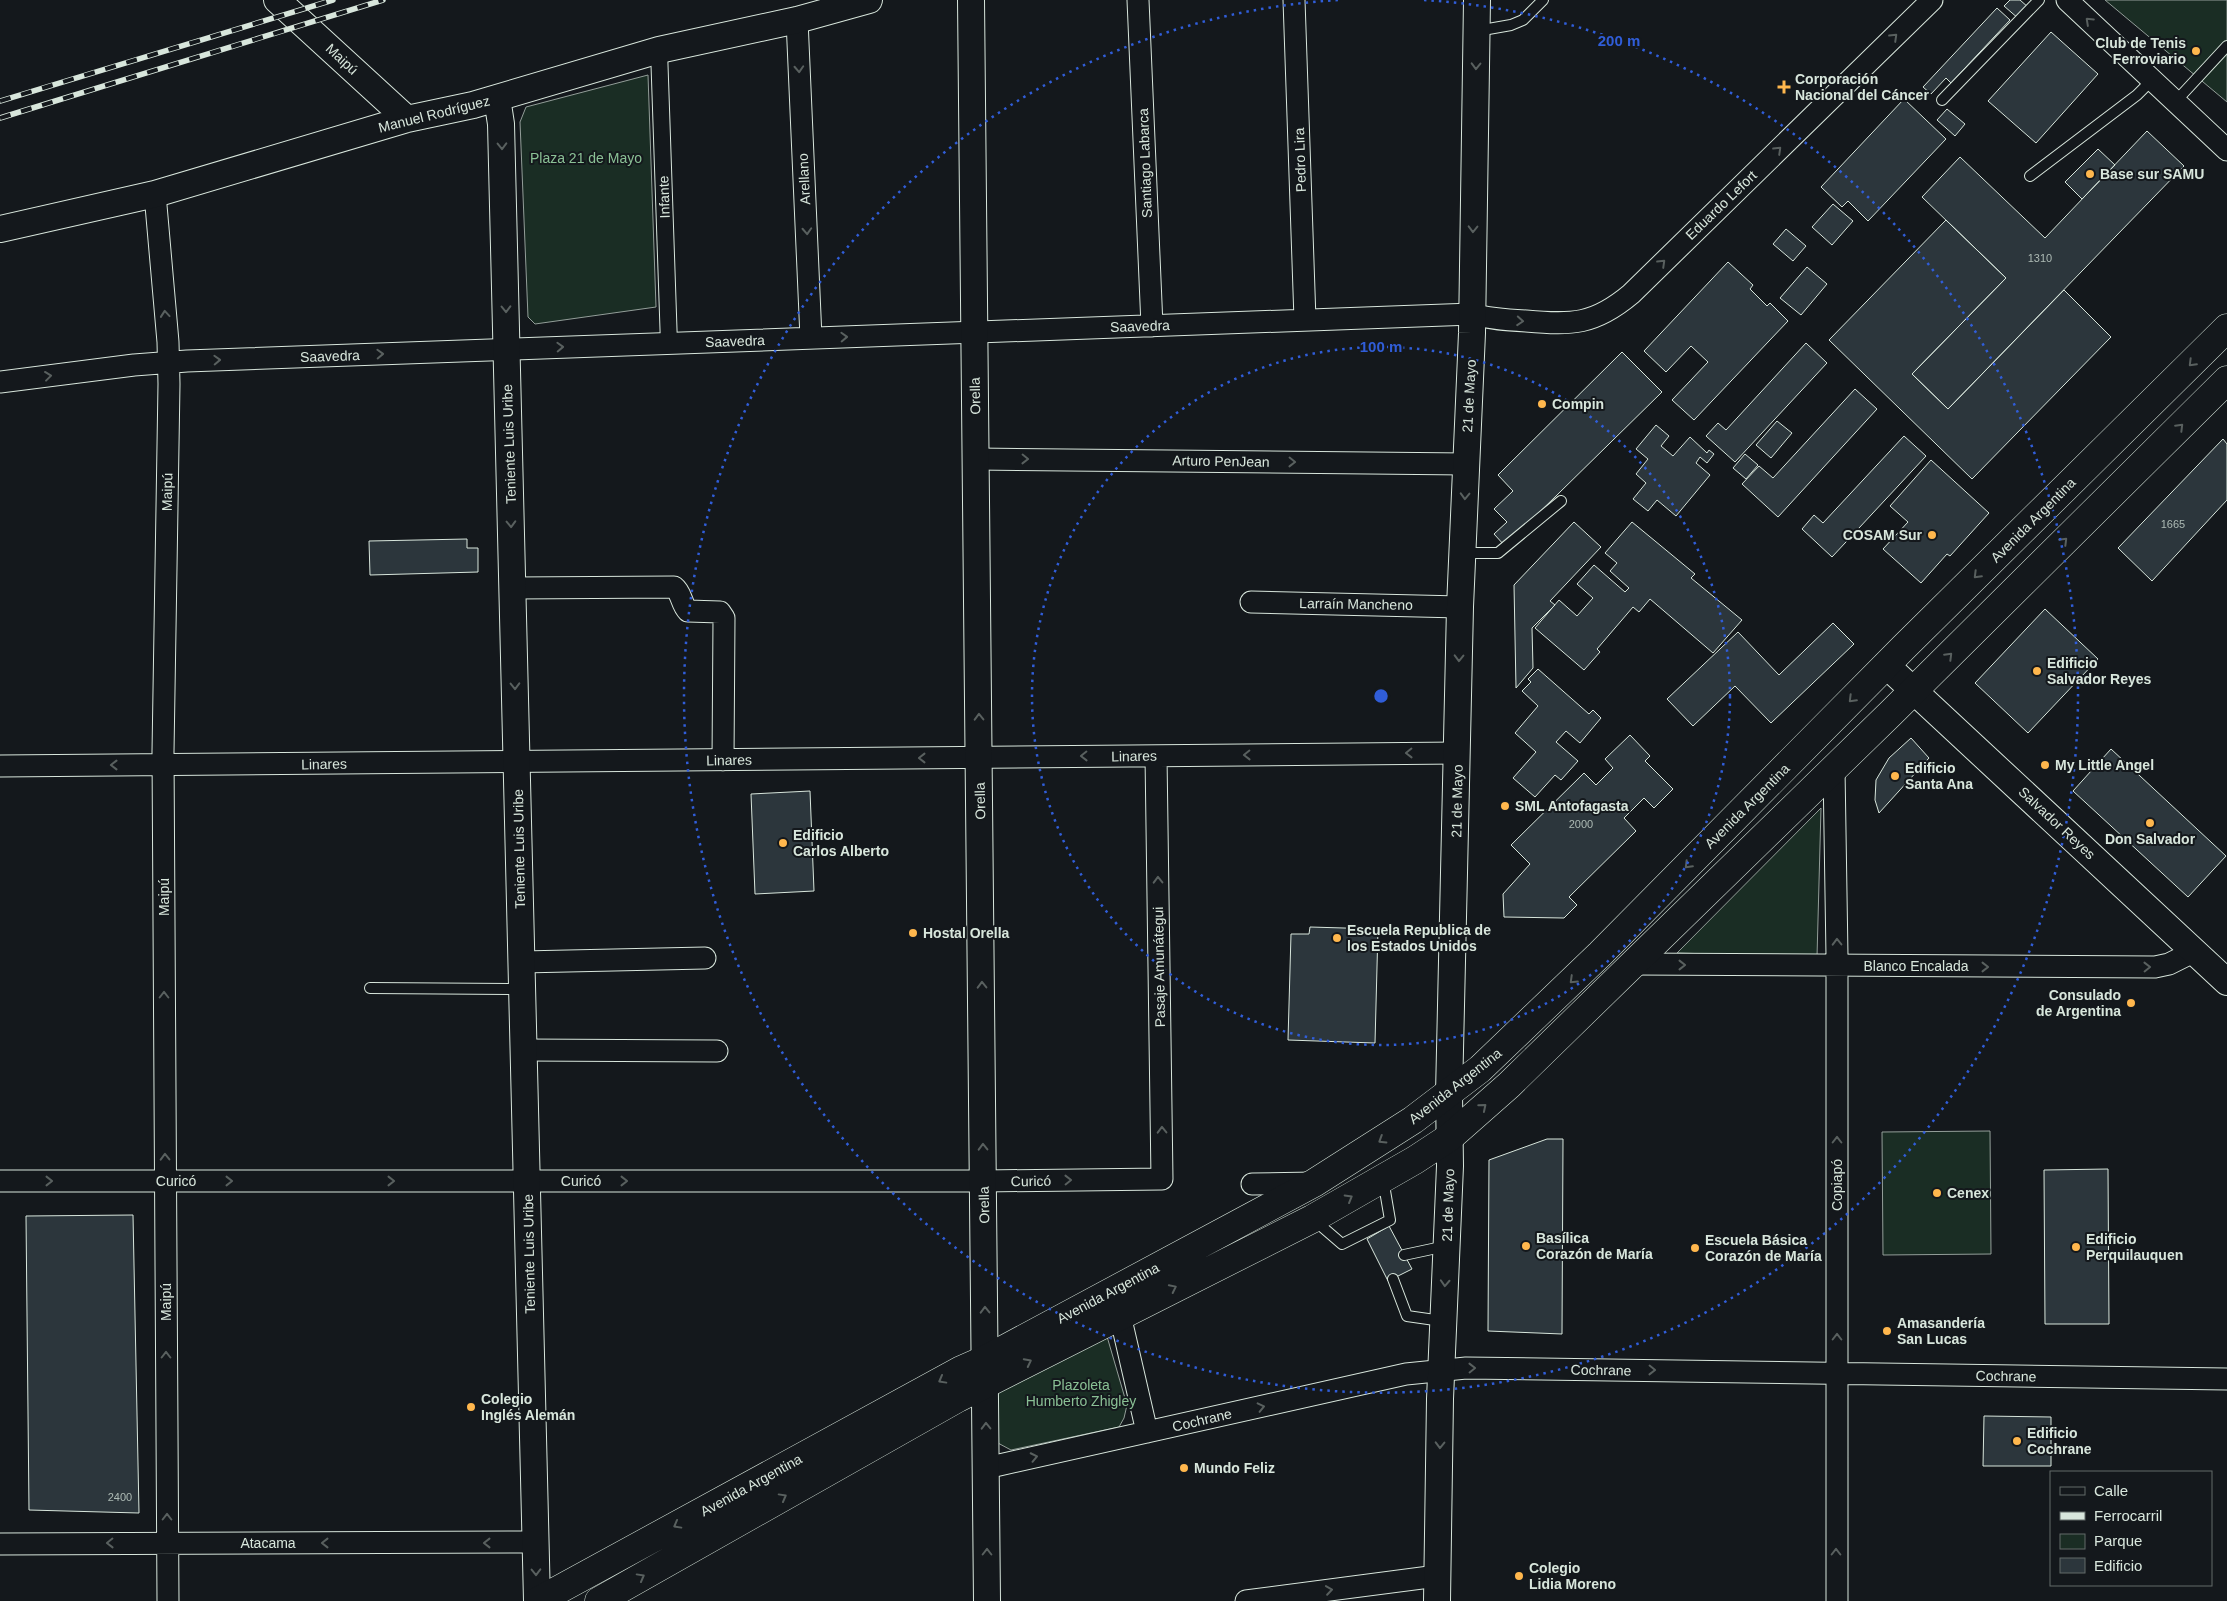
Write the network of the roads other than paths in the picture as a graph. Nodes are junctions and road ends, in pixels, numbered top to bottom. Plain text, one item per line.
1 (277, 0) edge
2 (868, 0) edge
3 (971, 0) edge
4 (1138, 0) edge
5 (1294, 0) edge
6 (1477, 0) edge
7 (1543, 0) edge
8 (1932, 0) edge
9 (2039, 0) edge
10 (2067, 0) edge
11 (797, 20) junction
12 (1477, 31) junction
13 (2227, 46) edge
14 (659, 50) junction
15 (2152, 80) junction
16 (497, 98) junction
17 (1942, 100) dead end
18 (2176, 102) junction
19 (407, 119) junction
20 (2227, 150) edge
21 (2030, 176) dead end
22 (155, 194) junction
23 (0, 230) edge
24 (1472, 314) junction
25 (1305, 320) junction
26 (1152, 326) junction
27 (2227, 328) edge
28 (975, 332) junction
29 (812, 338) junction
30 (669, 344) junction
31 (507, 349) junction
32 (169, 363) junction
33 (2227, 380) edge
34 (0, 382) edge
35 (976, 459) junction
36 (1466, 464) junction
37 (1561, 501) dead end
38 (1464, 553) junction
39 (513, 588) junction
40 (1251, 602) dead end
41 (1460, 607) junction
42 (1886, 665) junction
43 (1914, 690) junction
44 (1458, 753) junction
45 (1156, 756) junction
46 (979, 757) junction
47 (723, 760) junction
48 (517, 762) junction
49 (163, 765) junction
50 (0, 766) edge
51 (1834, 769) junction
52 (2195, 951) junction
53 (705, 958) dead end
54 (522, 962) junction
55 (1633, 964) junction
56 (1837, 966) junction
57 (2227, 982) edge
58 (370, 988) dead end
59 (522, 989) junction
60 (524, 1050) junction
61 (717, 1051) dead end
62 (1449, 1094) junction
63 (1450, 1137) junction
64 (1383, 1178) junction
65 (1162, 1179) joint
66 (0, 1181) edge
67 (166, 1181) junction
68 (527, 1181) junction
69 (984, 1181) junction
70 (1314, 1182) junction
71 (1252, 1184) dead end
72 (1312, 1219) junction
73 (1447, 1246) junction
74 (1404, 1255) dead end
75 (1393, 1279) dead end
76 (1120, 1315) junction
77 (1443, 1321) junction
78 (985, 1371) junction
79 (1441, 1371) junction
80 (1837, 1373) junction
81 (2227, 1379) edge
82 (1146, 1432) junction
83 (986, 1468) junction
84 (536, 1542) junction
85 (168, 1543) junction
86 (0, 1544) edge
87 (1437, 1588) edge
88 (168, 1601) edge
89 (538, 1601) edge
90 (599, 1601) edge
91 (987, 1601) edge
92 (1246, 1601) edge
93 (1837, 1601) edge

1 - 19 street, Maipú
2 - 11 street, Manuel Rodríguez
3 - 28 street, Orella
4 - 26 street, Santiago Labarca
5 - 25 street, Pedro Lira
6 - 12 street, 21 de Mayo
7 - 12 lane
24 -> 8 street, Eduardo Lefort
9 - 17 lane
15 -> 10 street
11 - 14 street, Manuel Rodríguez
11 -> 29 street, Arellano
12 -> 24 street, 21 de Mayo
13 - 18 lane
14 - 16 street, Manuel Rodríguez
14 - 30 street, Infante
15 - 18 street
15 - 21 lane
16 - 19 street, Manuel Rodríguez
16 -> 31 street, Teniente Luis Uribe
18 - 20 street
19 - 22 street, Manuel Rodríguez
22 - 23 street, Manuel Rodríguez
32 -> 22 street, Maipú
24 - 25 street, Saavedra
24 - 36 street, 21 de Mayo
25 - 26 street, Saavedra
26 - 28 street, Saavedra
27 -> 42 main road, Avenida Argentina
29 -> 28 street, Saavedra
28 - 35 street, Orella
29 - 30 street, Saavedra
31 -> 30 street, Saavedra
32 -> 31 street, Saavedra
31 -> 39 street, Teniente Luis Uribe
34 -> 32 street, Saavedra
32 - 49 street, Maipú
43 -> 33 main road, Avenida Argentina
35 -> 36 street, Arturo PenJean
46 -> 35 street, Orella
36 -> 38 street, 21 de Mayo
37 - 38 lane
38 - 41 street, 21 de Mayo
39 - 47 street
39 -> 48 street, Teniente Luis Uribe
40 - 41 street, Larraín Mancheno
41 -> 44 street, 21 de Mayo
42 - 43 street, Salvador Reyes
42 -> 62 main road, Avenida Argentina
43 - 51 main road, Avenida Argentina
43 - 52 street, Salvador Reyes
44 -> 45 street, Linares
44 - 62 street, 21 de Mayo
45 -> 46 street, Linares
65 -> 45 street, Pasaje Amunátegui
46 -> 47 street, Linares
69 -> 46 street, Orella
47 - 48 street, Linares
48 - 49 street, Linares
48 - 54 street, Teniente Luis Uribe
49 -> 50 street, Linares
67 -> 49 street, Maipú
51 - 55 main road, Avenida Argentina
56 -> 51 street, Copiapó
56 -> 52 street, Blanco Encalada
52 - 57 street, Salvador Reyes
53 - 54 street
54 - 59 street, Teniente Luis Uribe
55 -> 56 street, Blanco Encalada
63 -> 55 main road, Avenida Argentina
80 -> 56 street, Copiapó
58 - 59 lane
59 - 60 street, Teniente Luis Uribe
60 - 61 street
60 - 68 street, Teniente Luis Uribe
62 - 63 street, 21 de Mayo
62 -> 70 main road, Avenida Argentina
63 - 64 main road, Avenida Argentina
63 - 73 street, 21 de Mayo
72 -> 64 main road, Avenida Argentina
64 - 72 lane
69 -> 65 street, Curicó
66 -> 67 street, Curicó
67 -> 68 street, Curicó
85 -> 67 street, Maipú
68 -> 69 street, Curicó
68 - 84 street, Teniente Luis Uribe
78 -> 69 street, Orella
70 - 71 street
70 - 78 main road, Avenida Argentina
76 -> 72 main road, Avenida Argentina
73 - 74 lane
73 -> 77 street, 21 de Mayo
75 - 77 lane
78 -> 76 main road, Avenida Argentina
76 - 82 street
77 - 79 street, 21 de Mayo
83 -> 78 street, Orella
78 -> 89 main road, Avenida Argentina
90 -> 78 main road, Avenida Argentina
79 -> 80 street, Cochrane
82 -> 79 street, Cochrane
79 -> 87 street, 21 de Mayo
80 - 81 street, Cochrane
93 -> 80 street, Copiapó
83 -> 82 street, Cochrane
91 -> 83 street, Orella
84 -> 85 street, Atacama
84 -> 89 street, Teniente Luis Uribe
85 -> 86 street, Atacama
85 - 88 street, Maipú
92 -> 87 street

